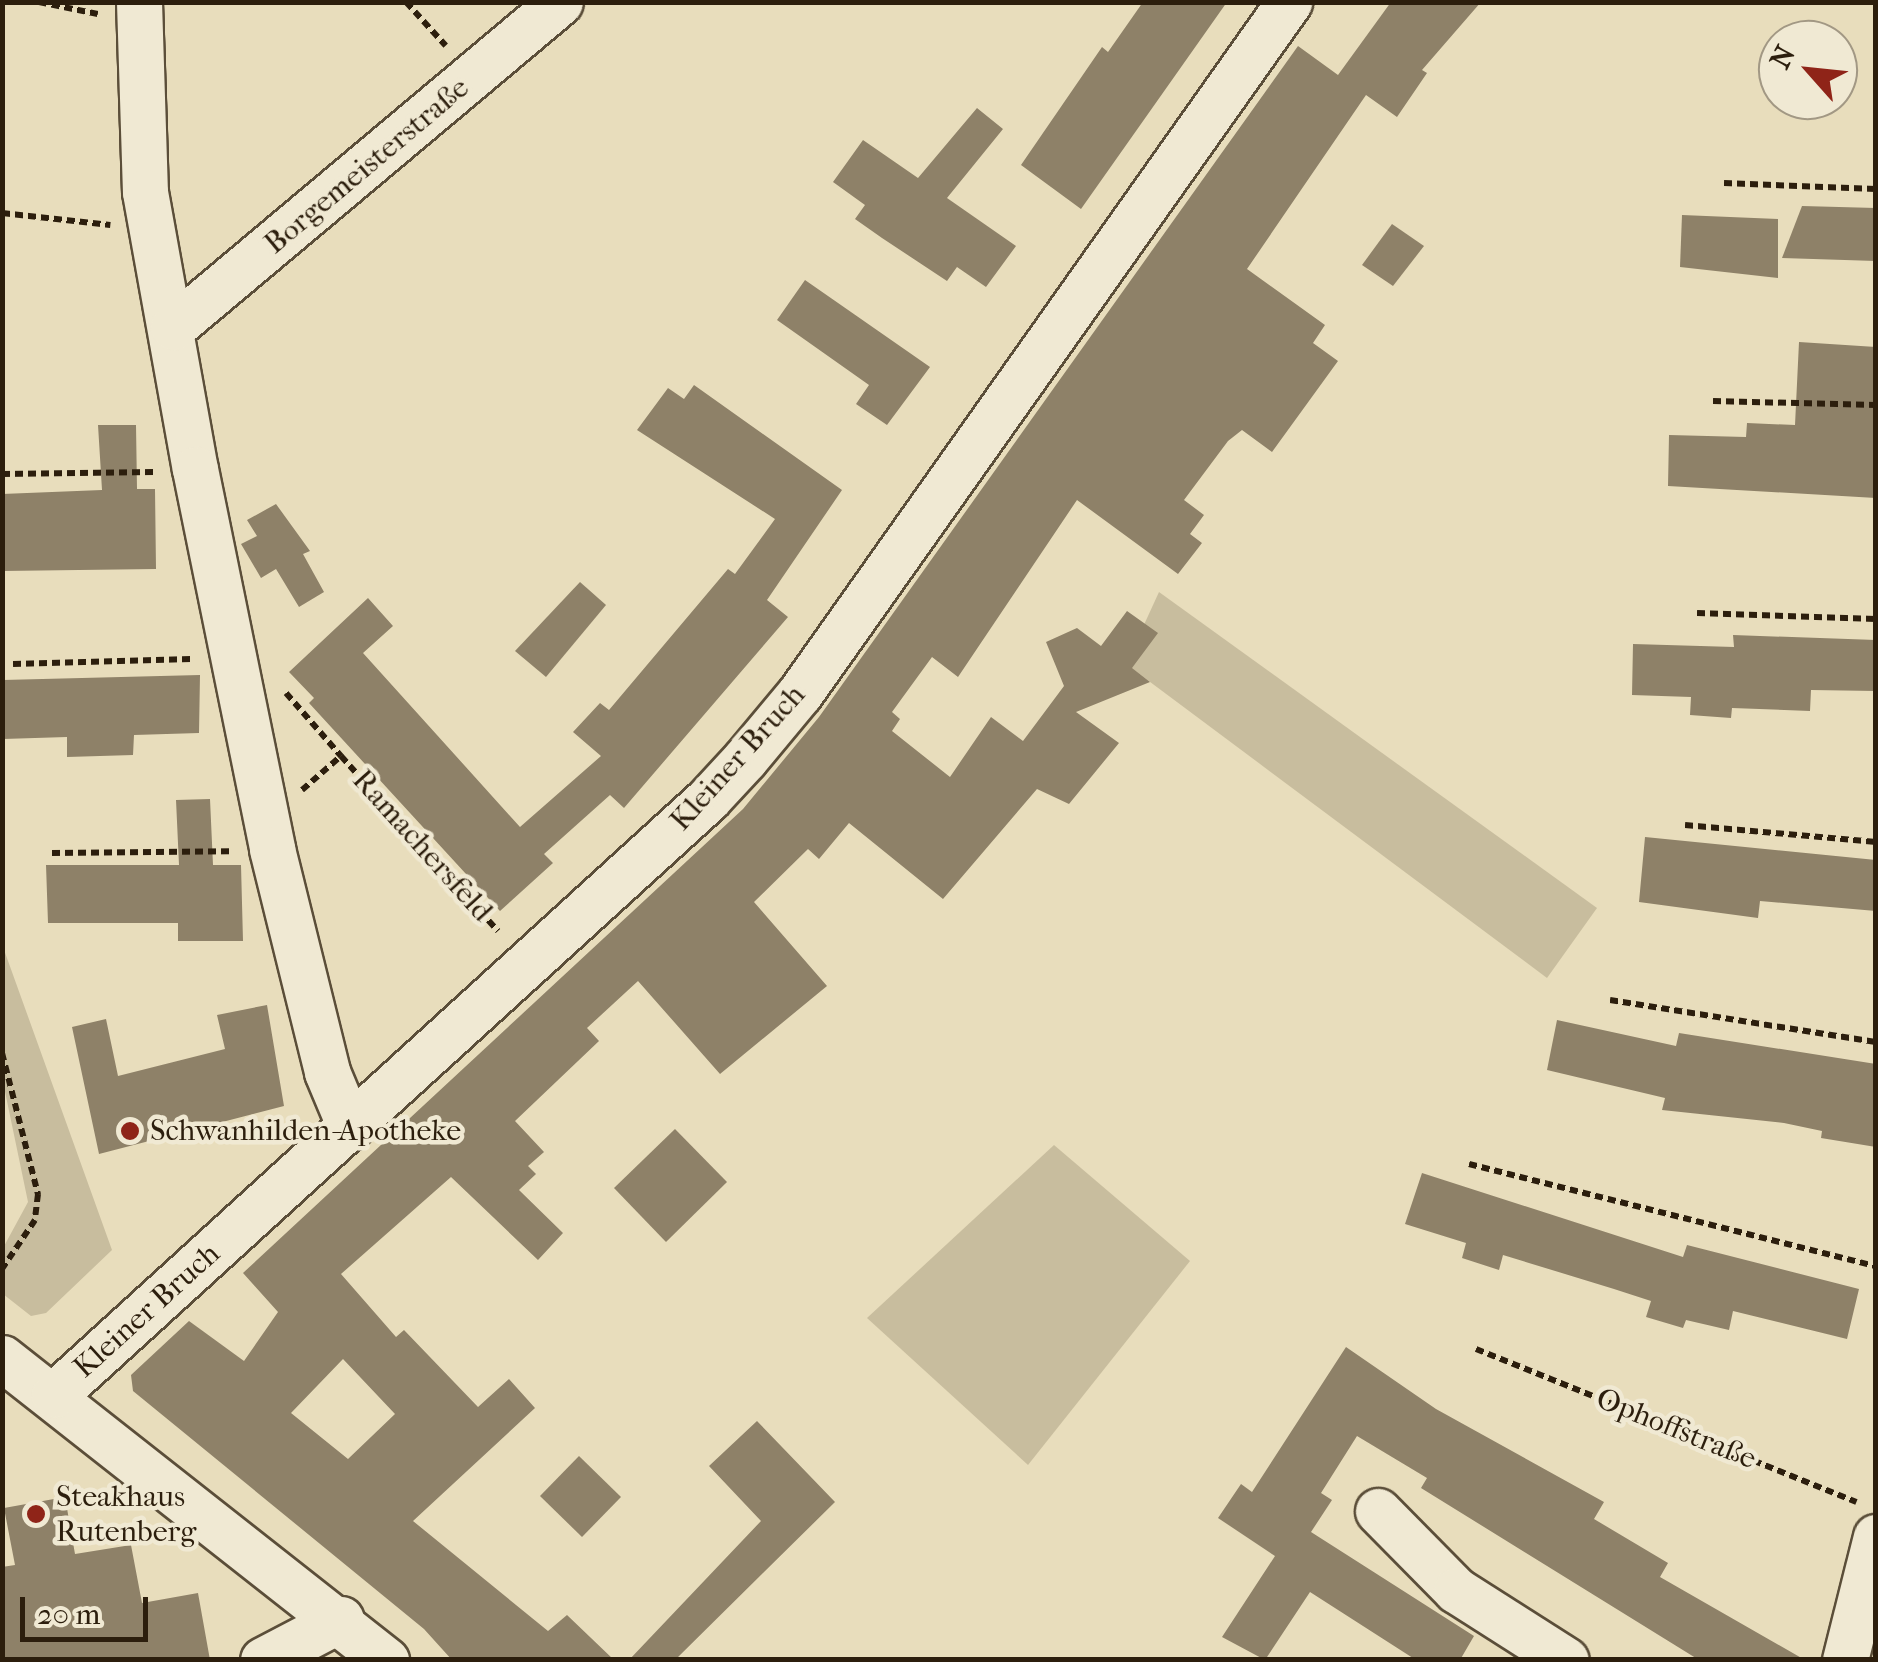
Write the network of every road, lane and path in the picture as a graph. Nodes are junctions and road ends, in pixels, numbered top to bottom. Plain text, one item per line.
1 (39, 2) edge
2 (560, 2) edge
3 (1289, 2) edge
4 (139, 12) edge
5 (1724, 183) dead end
6 (1876, 189) edge
7 (2, 212) edge
8 (151, 229) junction
9 (173, 328) junction
10 (1714, 401) dead end
11 (1876, 405) edge
12 (196, 469) junction
13 (2, 474) edge
14 (1697, 613) dead end
15 (1876, 619) edge
16 (234, 658) junction
17 (12, 664) dead end
18 (1685, 824) dead end
19 (270, 834) junction
20 (1876, 842) edge
21 (52, 853) dead end
22 (528, 964) junction
23 (1610, 1000) dead end
24 (1876, 1042) edge
25 (2, 1053) edge
26 (350, 1127) junction
27 (1469, 1164) dead end
28 (1876, 1266) edge
29 (2, 1268) edge
30 (1476, 1349) dead end
31 (2, 1358) edge
32 (54, 1395) junction
33 (1378, 1511) dead end
34 (1870, 1521) edge
35 (341, 1619) junction
36 (263, 1660) edge
37 (386, 1660) edge
38 (1566, 1660) edge
39 (1845, 1660) edge

1 - 4 path
2 - 9 street, Borgemeisterstraße
3 - 22 street, Kleiner Bruch
4 - 8 street
5 - 6 path
7 - 8 path
8 - 9 street
9 - 12 street
10 - 11 path
12 - 13 path
12 - 16 street
14 - 15 path
16 - 17 path
16 - 19 street
18 - 20 path
19 - 21 path
19 - 22 path, Ramachersfeld
19 - 26 street
22 - 26 street, Kleiner Bruch
23 - 24 path
25 - 29 path
26 - 32 street, Kleiner Bruch
27 - 28 path
30 - 34 path, Ophoffstraße
31 - 32 street
32 - 35 street
33 - 38 street
34 - 39 street
35 - 36 street
35 - 37 street

